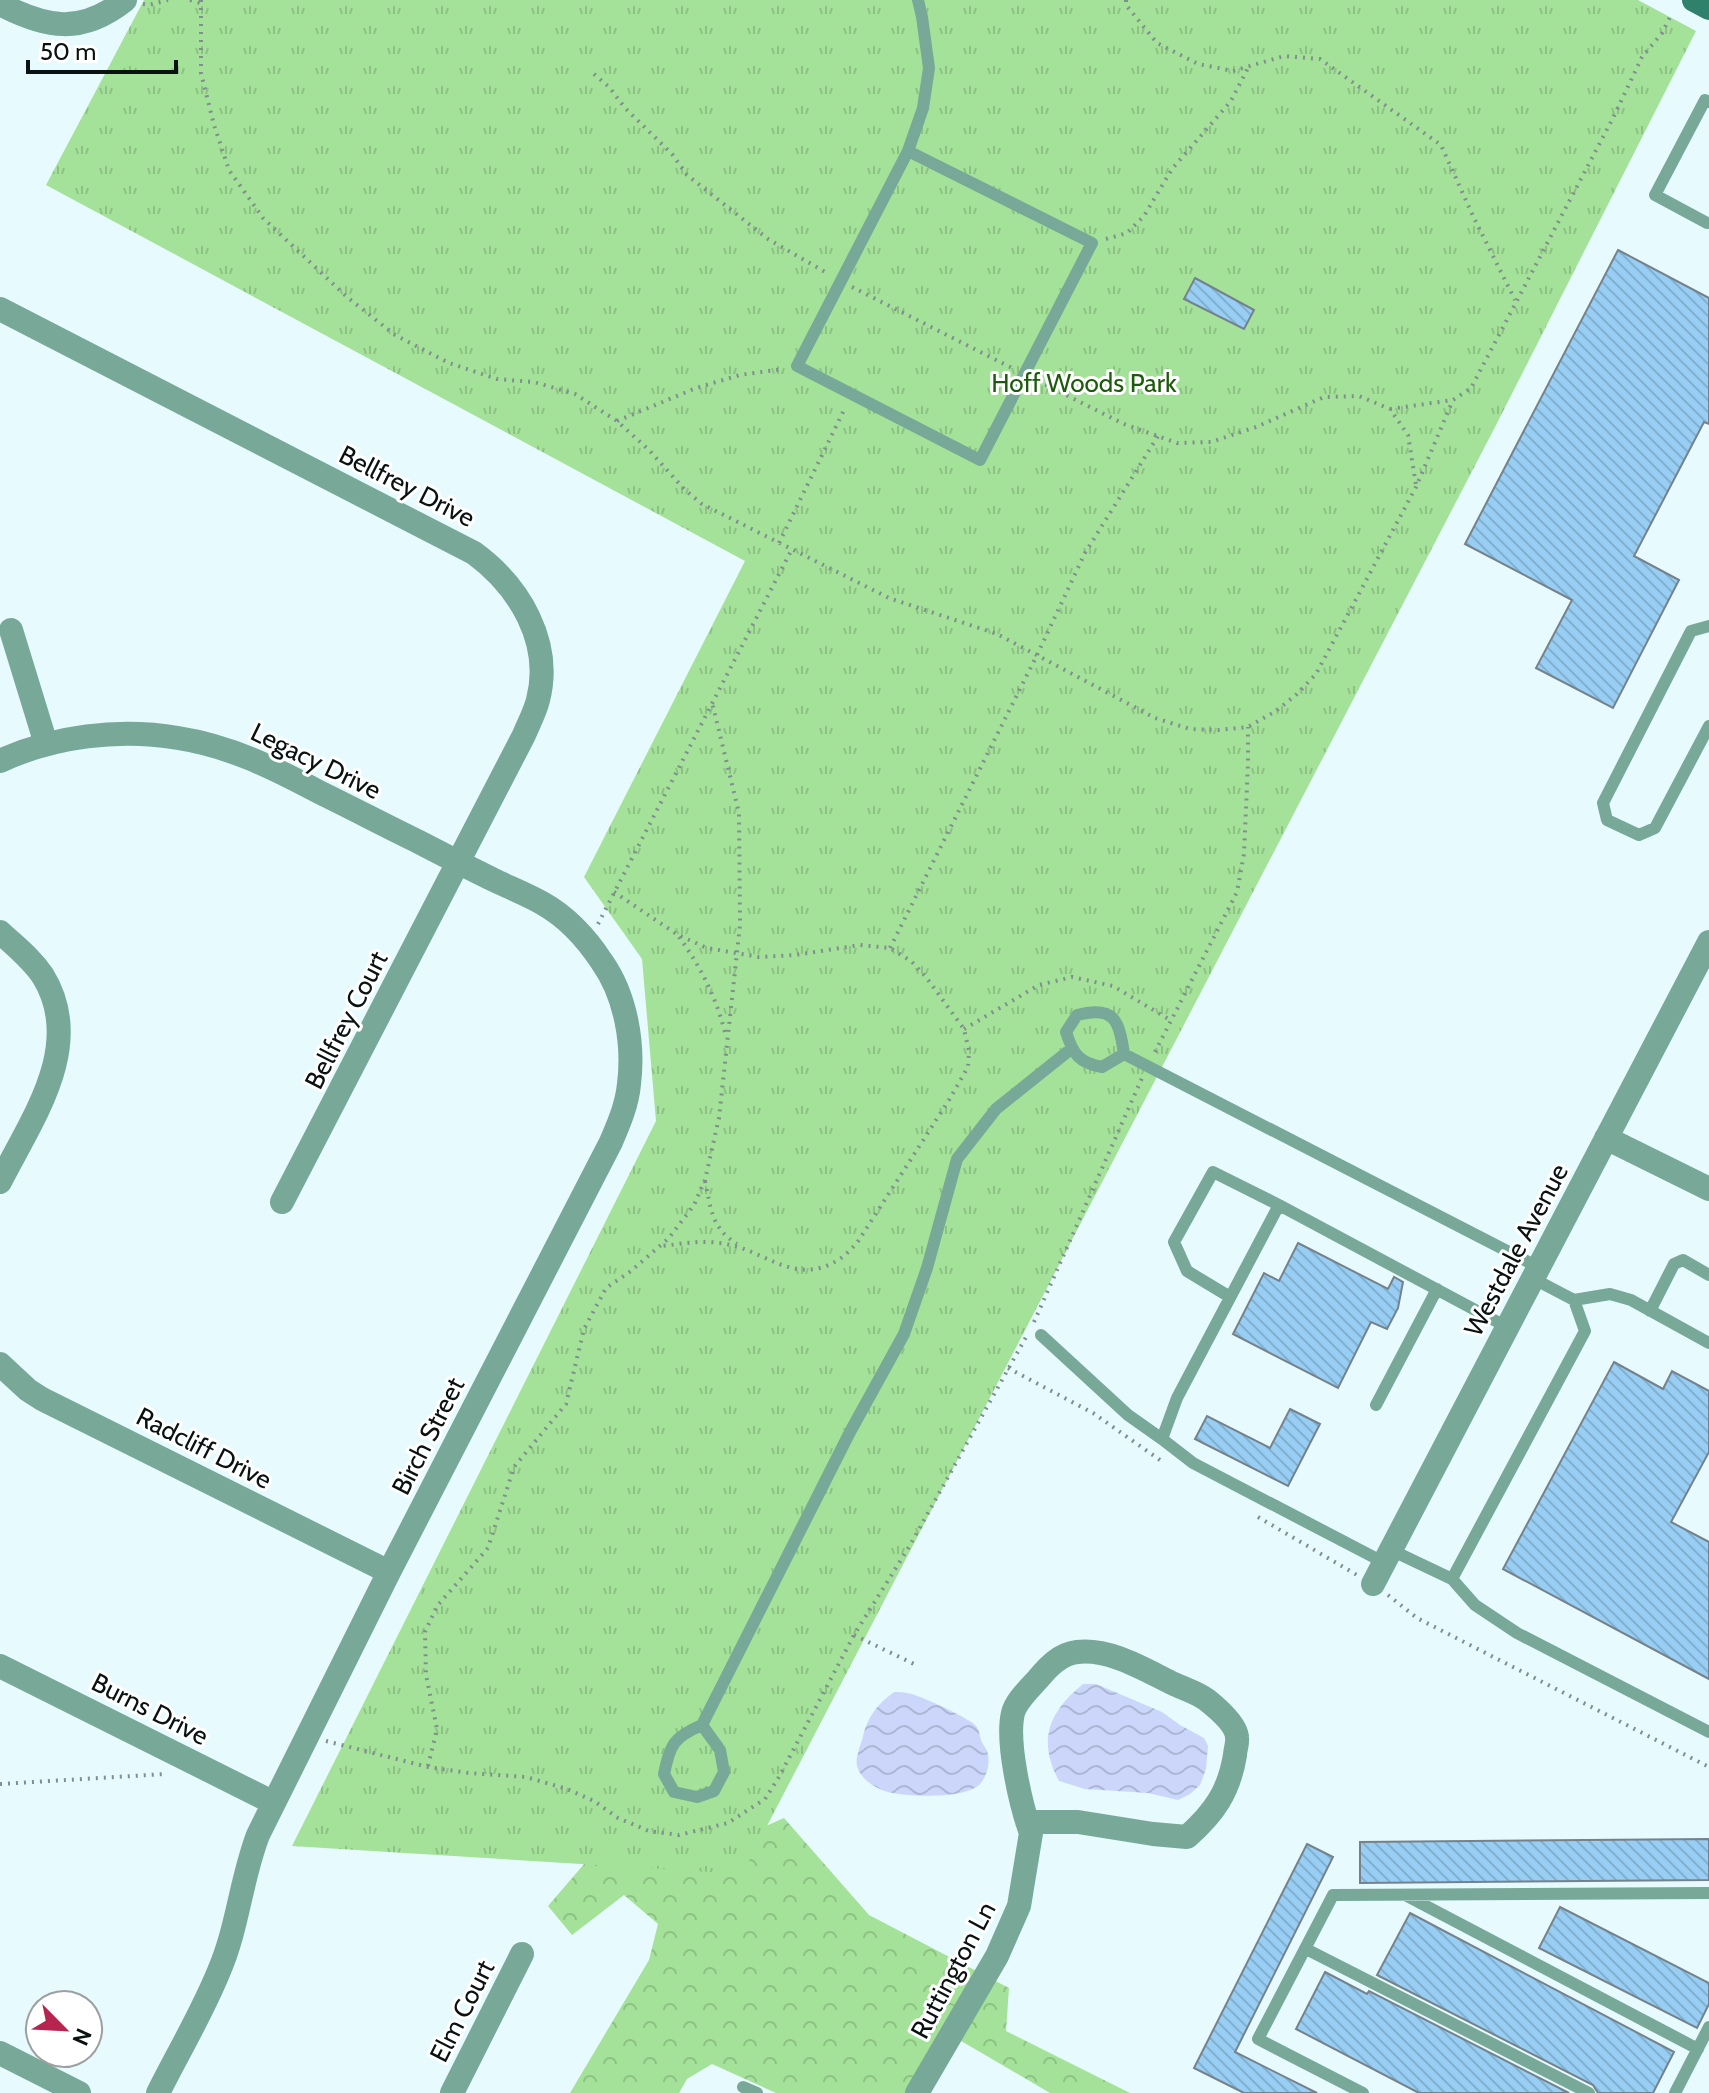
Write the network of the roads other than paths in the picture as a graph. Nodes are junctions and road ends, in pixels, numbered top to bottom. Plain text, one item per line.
1 (125, 0) edge
2 (918, 0) edge
3 (1694, 0) edge
4 (0, 4) edge
5 (1709, 8) edge
6 (1709, 102) edge
7 (908, 151) junction
8 (1708, 222) edge
9 (0, 309) edge
10 (1709, 626) edge
11 (11, 630) dead end
12 (1709, 726) edge
13 (46, 744) junction
14 (0, 761) edge
15 (459, 863) junction
16 (0, 932) edge
17 (1709, 944) edge
18 (1071, 1049) junction
19 (1124, 1054) junction
20 (1606, 1138) junction
21 (0, 1182) edge
22 (1709, 1189) edge
23 (282, 1202) dead end
24 (1279, 1205) junction
25 (1535, 1273) junction
26 (1709, 1275) edge
27 (1437, 1289) junction
28 (1230, 1297) junction
29 (1574, 1300) junction
30 (1650, 1311) junction
31 (1507, 1327) junction
32 (1041, 1335) dead end
33 (1709, 1343) edge
34 (0, 1364) edge
35 (1376, 1405) dead end
36 (1162, 1439) junction
37 (1383, 1566) junction
38 (389, 1572) junction
39 (1452, 1579) junction
40 (0, 1666) edge
41 (702, 1725) junction
42 (1709, 1732) edge
43 (274, 1803) junction
44 (1027, 1822) junction
45 (1709, 1893) edge
46 (1404, 1895) junction
47 (1306, 1949) junction
48 (522, 1954) dead end
49 (1709, 2027) edge
50 (1698, 2049) junction
51 (0, 2053) edge
52 (743, 2087) dead end
53 (79, 2093) edge
54 (158, 2093) edge
55 (452, 2093) edge
56 (757, 2093) edge
57 (917, 2093) edge
58 (1363, 2093) edge
59 (1589, 2093) edge
60 (1675, 2093) edge

1 - 4 street
2 - 7 lane
3 - 5 street
6 - 8 lane
7 - 7 lane
9 - 15 street, Bellfrey Drive
10 - 12 lane
11 - 13 street
13 - 14 street, Legacy Drive
13 - 15 street, Legacy Drive
15 - 23 street, Bellfrey Court
15 - 38 street, Birch Street
16 - 21 street
17 - 20 street, Westdale Avenue
18 - 19 lane
18 - 19 lane
18 - 41 lane
19 - 25 lane
20 - 22 street
20 - 25 street, Westdale Avenue
24 - 27 lane
24 - 28 lane
24 - 28 lane
25 - 29 lane
25 - 31 street, Westdale Avenue
26 - 30 lane
27 - 31 lane
27 - 35 lane
28 - 36 lane
29 - 30 lane
29 - 39 lane
30 - 33 lane
31 - 37 street, Westdale Avenue
32 - 36 lane
34 - 38 street, Radcliff Drive
36 - 37 lane
37 - 39 lane
38 - 43 street, Birch Street
39 - 42 lane
40 - 43 street, Burns Drive
41 - 41 lane
43 - 54 street, Birch Street
44 - 44 street, Ruttington Ln
44 - 57 street, Ruttington Ln
45 - 46 lane
46 - 47 lane
46 - 50 lane
47 - 58 lane
47 - 59 lane
48 - 55 street, Elm Court
49 - 50 lane
50 - 60 lane
51 - 53 street
52 - 56 lane

